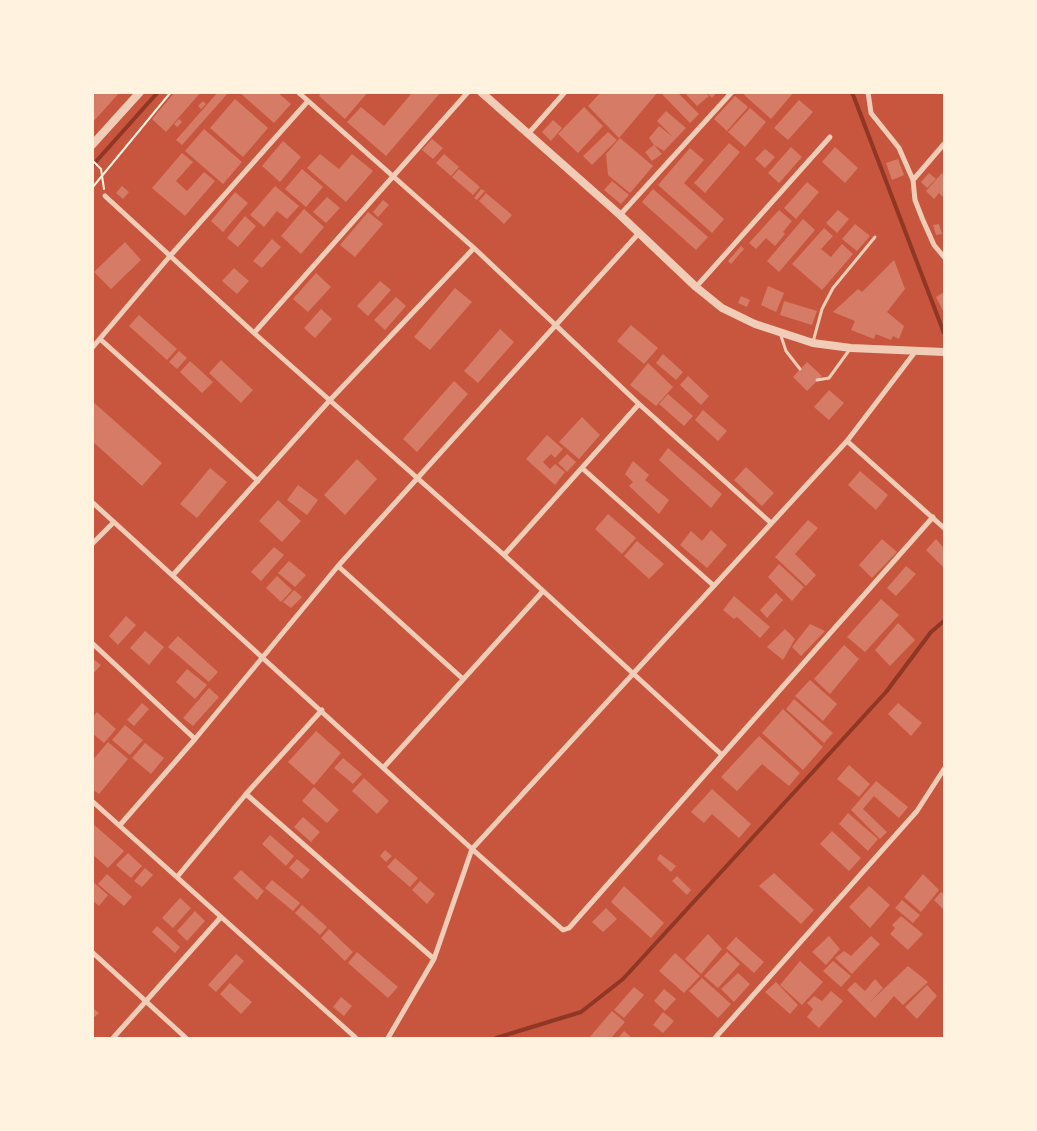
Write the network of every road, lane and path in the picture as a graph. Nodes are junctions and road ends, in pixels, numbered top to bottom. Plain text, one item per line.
1 (140, 92) edge
2 (171, 92) edge
3 (298, 92) edge
4 (468, 92) edge
5 (481, 92) edge
6 (565, 92) edge
7 (732, 92) edge
8 (868, 92) edge
9 (308, 101) junction
10 (528, 134) junction
11 (830, 138) dead end
12 (944, 144) edge
13 (92, 145) edge
14 (92, 160) edge
15 (394, 176) junction
16 (102, 177) junction
17 (913, 180) junction
18 (92, 188) edge
19 (104, 196) joint
20 (620, 216) junction
21 (638, 233) junction
22 (876, 237) dead end
23 (474, 248) junction
24 (170, 256) junction
25 (944, 257) edge
26 (696, 287) junction
27 (554, 324) junction
28 (254, 333) junction
29 (780, 333) junction
30 (100, 339) junction
31 (813, 343) junction
32 (92, 348) edge
33 (851, 348) junction
34 (915, 352) junction
35 (943, 352) edge
36 (800, 369) dead end
37 (817, 380) dead end
38 (330, 400) junction
39 (639, 404) junction
40 (847, 441) junction
41 (582, 468) junction
42 (416, 477) junction
43 (258, 481) junction
44 (92, 502) edge
45 (932, 517) junction
46 (114, 522) junction
47 (771, 523) junction
48 (944, 528) edge
49 (92, 544) edge
50 (504, 555) junction
51 (338, 566) junction
52 (173, 575) junction
53 (713, 585) junction
54 (543, 591) junction
55 (92, 643) edge
56 (263, 657) junction
57 (635, 674) junction
58 (463, 679) junction
59 (322, 710) junction
60 (195, 739) junction
61 (722, 755) junction
62 (384, 767) junction
63 (944, 769) edge
64 (246, 794) junction
65 (92, 802) edge
66 (120, 825) junction
67 (472, 849) junction
68 (178, 877) junction
69 (222, 917) junction
70 (92, 952) edge
71 (434, 959) junction
72 (146, 1001) junction
73 (113, 1038) edge
74 (186, 1038) edge
75 (356, 1038) edge
76 (388, 1038) edge
77 (715, 1038) edge

1 - 13 street
2 - 16 path
3 - 9 street
4 - 15 street
5 - 10 street
6 - 10 street
7 - 20 street
8 - 17 street
9 - 15 street
9 - 24 street
10 - 20 street
11 - 26 street
12 - 17 street
14 - 16 path
15 - 23 street
15 - 28 street
16 - 18 path
16 - 19 path
17 - 25 street
19 - 24 street
20 - 21 street
21 - 26 street
21 - 27 street
22 - 31 lane
23 - 27 street
23 - 38 street
24 - 28 street
24 - 30 street
26 - 29 street
27 - 39 street
27 - 42 street
28 - 38 street
29 - 31 street
29 - 36 lane
30 - 32 street
30 - 43 street
31 - 33 street
33 - 34 street
33 - 37 lane
34 - 35 street
34 - 40 street
38 - 42 street
38 - 43 street
39 - 41 street
39 - 47 street
40 - 45 street
40 - 47 street
41 - 50 street
41 - 53 street
42 - 50 street
42 - 51 street
43 - 52 street
44 - 46 street
45 - 48 street
45 - 61 street
46 - 49 street
46 - 52 street
47 - 53 street
50 - 54 street
51 - 56 street
51 - 58 street
52 - 56 street
53 - 57 street
54 - 57 street
54 - 58 street
55 - 60 street
56 - 59 street
56 - 60 street
57 - 61 street
57 - 67 street
58 - 62 street
59 - 62 street
59 - 64 street
60 - 66 street
61 - 67 street
62 - 67 street
63 - 77 street
64 - 68 street
64 - 71 street
65 - 66 street
66 - 68 street
67 - 71 street
68 - 69 street
69 - 72 street
69 - 75 street
70 - 72 street
71 - 76 street
72 - 73 street
72 - 74 street

